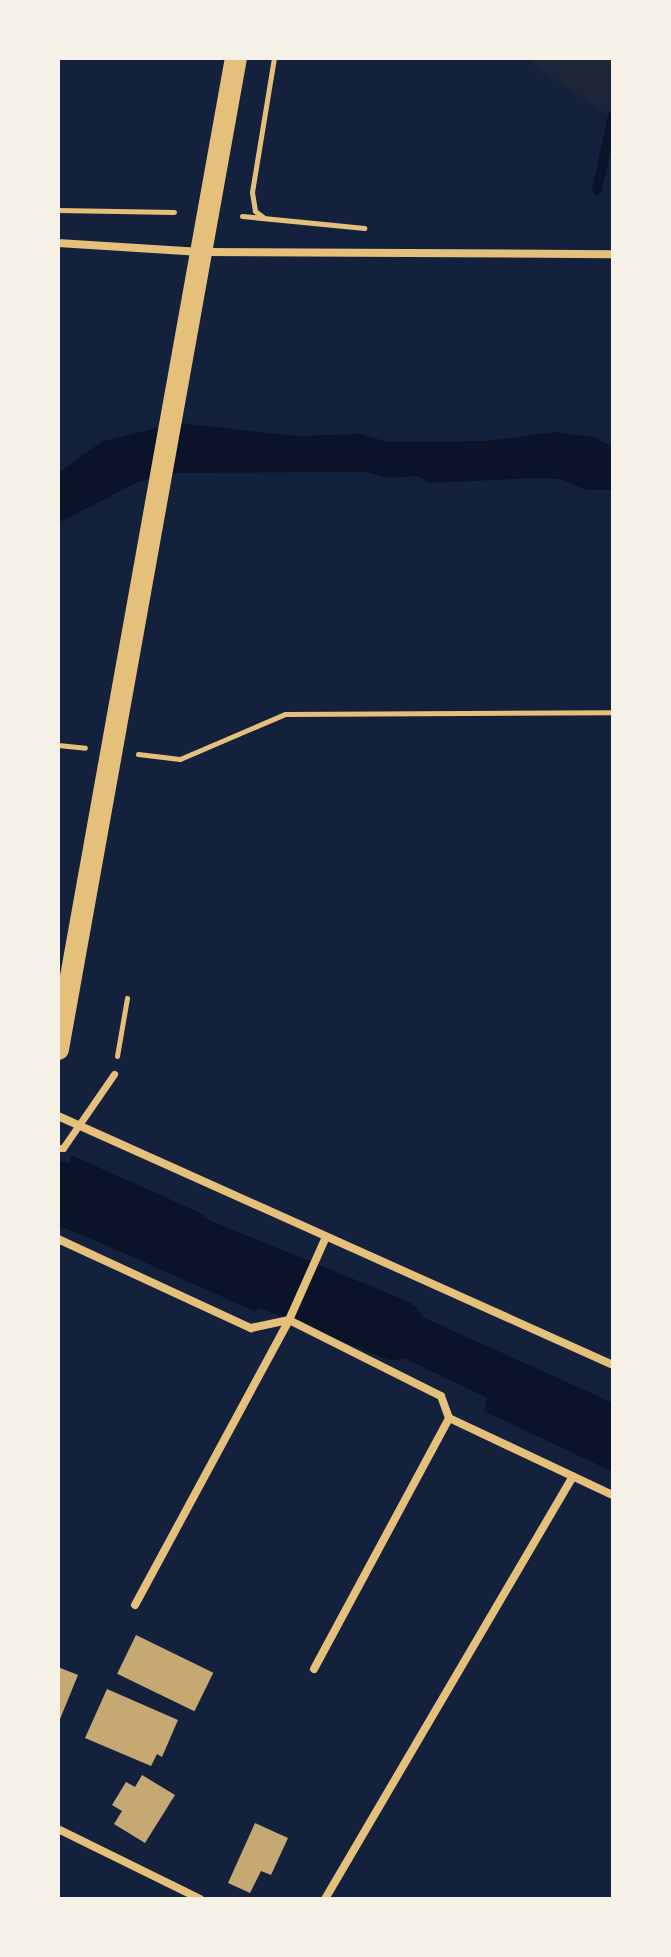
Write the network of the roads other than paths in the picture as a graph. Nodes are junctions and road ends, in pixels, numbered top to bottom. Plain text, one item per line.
1 (236, 58) edge
2 (58, 243) edge
3 (613, 254) edge
4 (199, 262) junction
5 (58, 1049) edge
6 (114, 1074) road end
7 (58, 1116) edge
8 (58, 1148) edge
9 (326, 1237) junction
10 (58, 1239) edge
11 (289, 1320) junction
12 (613, 1365) edge
13 (449, 1418) junction
14 (573, 1476) junction
15 (613, 1495) edge
16 (135, 1605) dead end
17 (314, 1669) dead end
18 (58, 1829) edge
19 (200, 1899) edge
20 (325, 1899) edge

1 - 4 highway
2 - 4 street
3 - 4 street
4 - 5 highway
6 - 8 street
7 - 9 street
9 - 11 street
9 - 12 street
10 - 11 street
11 - 13 street
11 - 16 street
13 - 14 street
13 - 17 street
14 - 15 street
14 - 20 street
18 - 19 street

